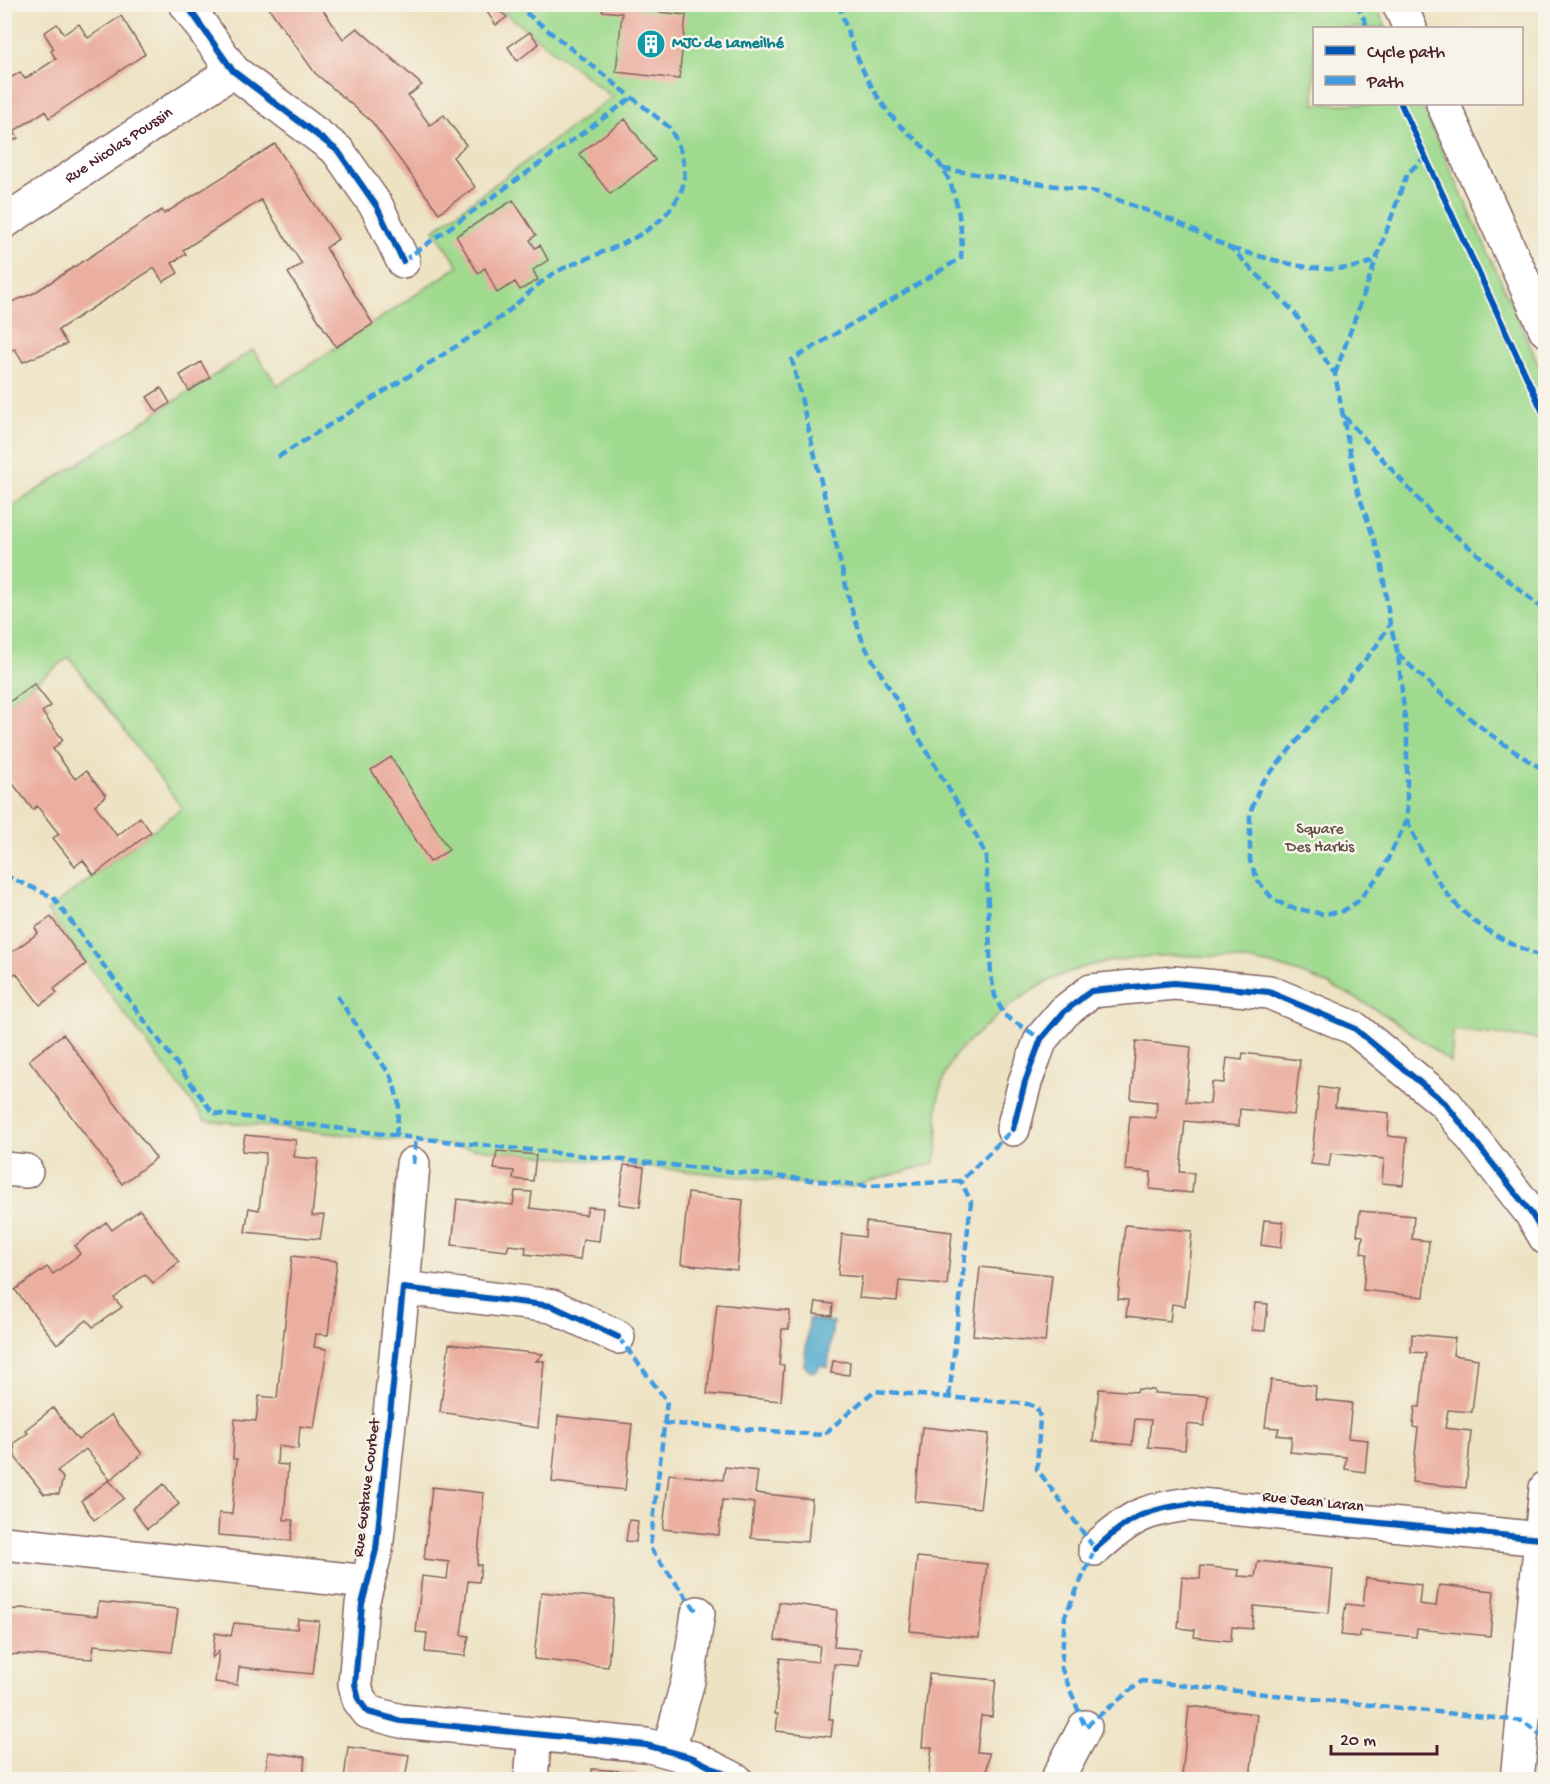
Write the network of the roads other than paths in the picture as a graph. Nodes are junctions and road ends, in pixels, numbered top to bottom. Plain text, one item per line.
1 (186, 4) edge
2 (1399, 4) edge
3 (1410, 27) edge
4 (233, 70) junction
5 (1443, 105) edge
6 (4, 222) edge
7 (403, 261) dead end
8 (1545, 330) edge
9 (1013, 1130) dead end
10 (413, 1164) dead end
11 (1545, 1238) edge
12 (403, 1288) junction
13 (618, 1337) dead end
14 (1545, 1488) edge
15 (1541, 1539) junction
16 (4, 1543) edge
17 (1095, 1549) dead end
18 (368, 1582) junction
19 (698, 1612) dead end
20 (1085, 1727) dead end
21 (536, 1734) junction
22 (669, 1749) junction
23 (531, 1779) edge
24 (736, 1779) edge
25 (1057, 1779) edge
26 (1517, 1779) edge

1 - 4 street
2 - 3 street
4 - 6 street, Rue Nicolas Poussin
4 - 7 street
5 - 8 street
9 - 11 street
10 - 12 street, Rue Gustave Courbet
12 - 13 street
12 - 18 street, Rue Gustave Courbet
14 - 15 street
15 - 17 street, Rue Jean Laran
15 - 26 street
16 - 18 street
18 - 21 street, Rue Gustave Courbet
19 - 22 street
20 - 25 street
21 - 22 street, Rue Gustave Courbet
21 - 23 street
22 - 24 street, Rue Gustave Courbet

